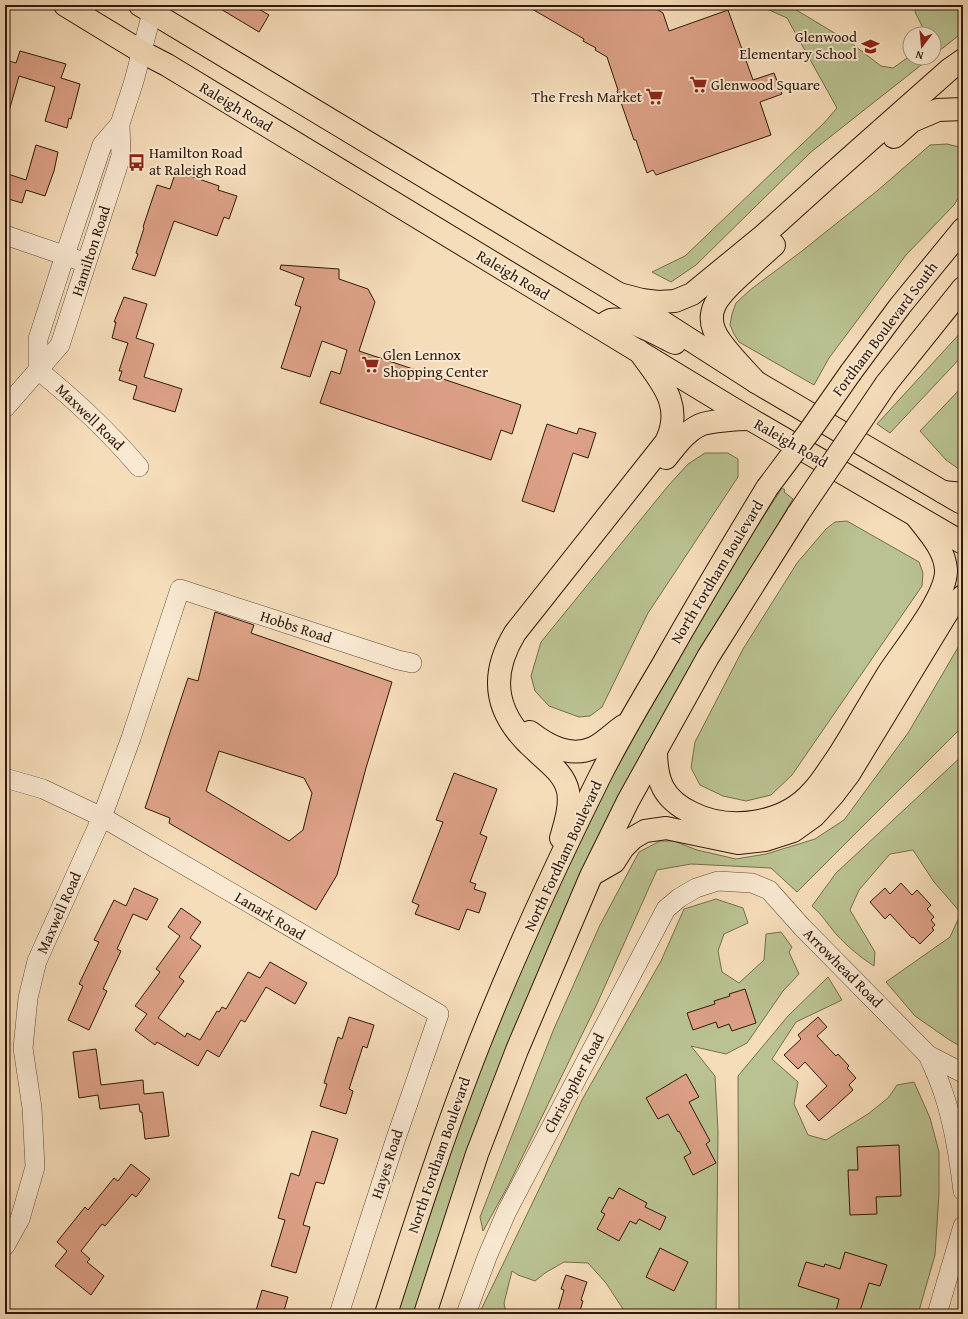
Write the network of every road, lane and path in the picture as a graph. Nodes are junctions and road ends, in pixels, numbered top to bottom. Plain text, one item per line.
1 (65, 5) edge
2 (148, 8) edge
3 (142, 52) junction
4 (963, 60) edge
5 (963, 109) edge
6 (120, 124) junction
7 (963, 229) edge
8 (5, 235) edge
9 (65, 255) junction
10 (88, 263) junction
11 (963, 288) edge
12 (619, 294) junction
13 (601, 328) junction
14 (639, 351) junction
15 (38, 370) junction
16 (756, 382) junction
17 (5, 408) edge
18 (750, 419) junction
19 (809, 432) joint
20 (139, 467) dead end
21 (953, 493) edge
22 (963, 504) edge
23 (916, 516) junction
24 (963, 543) edge
25 (180, 589) joint
26 (963, 596) edge
27 (412, 663) dead end
28 (631, 719) junction
29 (656, 750) junction
30 (5, 778) edge
31 (102, 817) junction
32 (591, 876) junction
33 (718, 881) joint
34 (548, 884) junction
35 (439, 1014) joint
36 (928, 1055) junction
37 (963, 1073) edge
38 (963, 1191) edge
39 (963, 1226) edge
40 (5, 1246) edge
41 (339, 1314) edge
42 (386, 1314) edge
43 (425, 1314) edge
44 (466, 1314) edge
45 (937, 1314) edge

1 - 3 main road, Raleigh Road
2 - 3 street, Hamilton Road
2 - 12 main road
3 - 6 street, Hamilton Road
3 - 13 main road, Raleigh Road
4 - 12 main road
5 - 16 main road
6 - 9 street, Hamilton Road
6 - 10 street, Hamilton Road
7 - 19 main road, Fordham Boulevard South, bridge
8 - 9 street
9 - 10 street
9 - 15 street, Hamilton Road
10 - 15 street, Hamilton Road
11 - 29 main road, bridge
12 - 16 main road
13 - 14 main road, Raleigh Road
13 - 16 main road
14 - 18 main road, Raleigh Road
14 - 34 main road
15 - 17 street, Hamilton Road
15 - 20 street, Maxwell Road
16 - 21 main road
18 - 23 main road, Raleigh Road
18 - 28 main road
19 - 28 main road, North Fordham Boulevard, bridge
21 - 22 main road
23 - 24 main road, Raleigh Road
23 - 29 main road
25 - 27 street, Hobbs Road
25 - 31 street, Maxwell Road
26 - 32 main road
28 - 34 main road, North Fordham Boulevard
29 - 32 main road
30 - 31 street, Lanark Road
31 - 35 street, Lanark Road
31 - 40 street, Maxwell Road
32 - 43 main road
33 - 36 street, Arrowhead Road
33 - 44 street, Christopher Road
34 - 42 main road, North Fordham Boulevard
35 - 41 street, Hayes Road
36 - 37 street, Arrowhead Road
36 - 38 street
39 - 45 street

